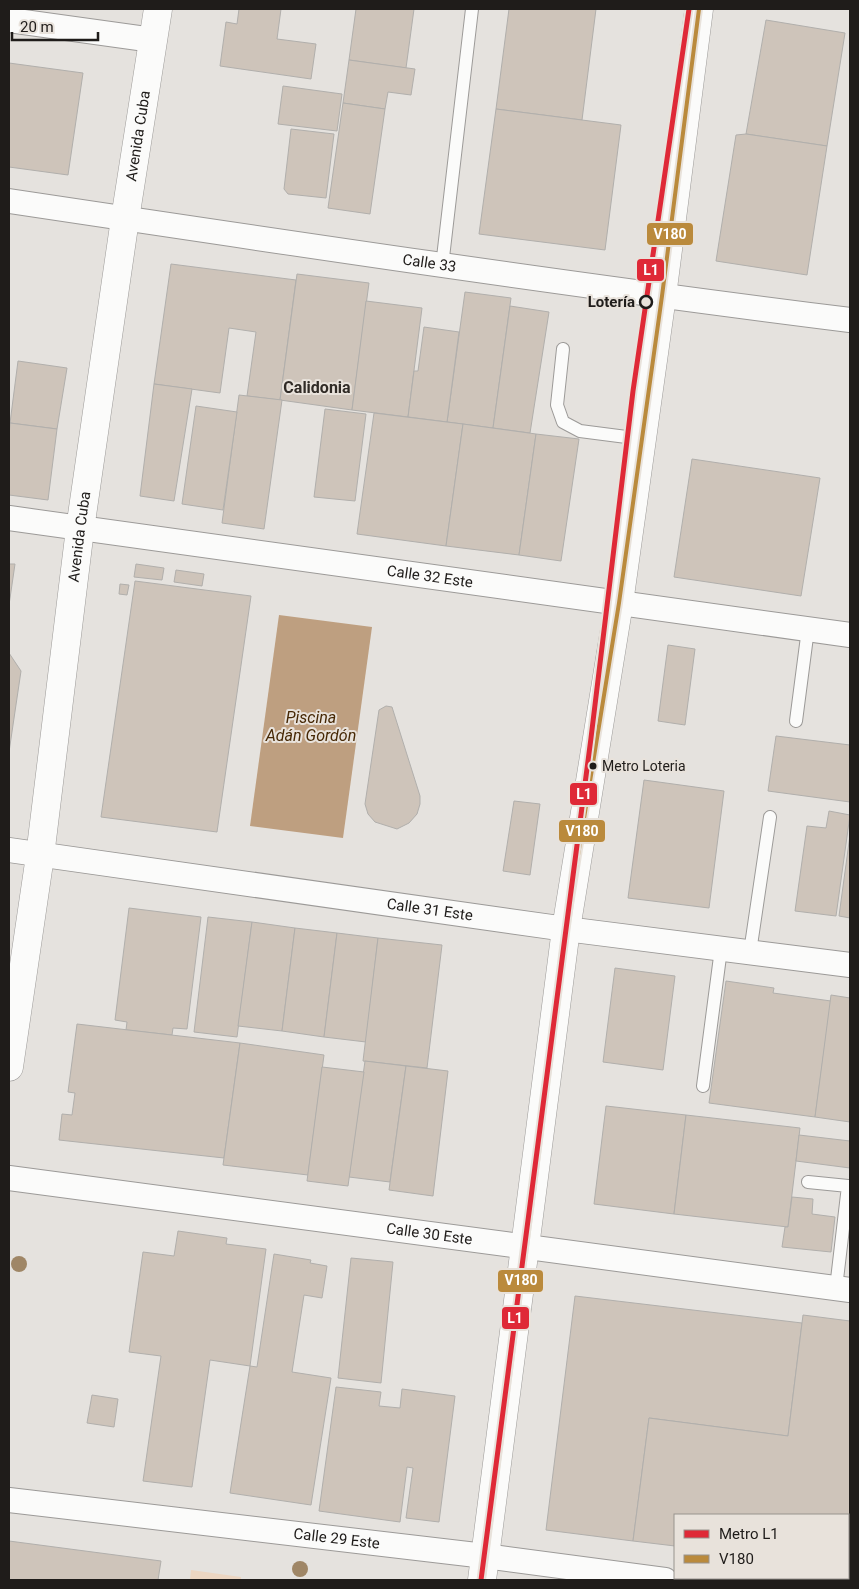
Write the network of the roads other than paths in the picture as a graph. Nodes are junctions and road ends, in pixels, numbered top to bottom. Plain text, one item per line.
1 (158, 9) edge
2 (472, 9) edge
3 (699, 9) edge
4 (9, 20) edge
5 (153, 40) junction
6 (9, 201) edge
7 (125, 218) junction
8 (442, 266) junction
9 (662, 296) junction
10 (850, 320) edge
11 (563, 348) dead end
12 (642, 439) junction
13 (9, 518) edge
14 (80, 529) junction
15 (619, 603) junction
16 (808, 629) junction
17 (850, 635) edge
18 (796, 721) dead end
19 (770, 817) dead end
20 (9, 850) edge
21 (40, 856) junction
22 (566, 929) junction
23 (721, 948) junction
24 (750, 952) junction
25 (850, 965) edge
26 (9, 1067) edge
27 (703, 1086) dead end
28 (9, 1178) edge
29 (808, 1182) dead end
30 (524, 1246) junction
31 (843, 1289) edge
32 (9, 1500) edge
33 (483, 1568) edge
34 (665, 1580) edge

1 - 5 street, Avenida Cuba
2 - 8 lane
3 - 9 street
4 - 5 street
5 - 7 street, Avenida Cuba
6 - 7 street, Calle 33
7 - 8 street, Calle 33
7 - 14 street, Avenida Cuba
8 - 9 street, Calle 33
9 - 10 street, Calle 33
9 - 12 street
11 - 12 lane
12 - 15 street
13 - 14 street, Calle 32 Este
14 - 15 street, Calle 32 Este
14 - 21 street, Avenida Cuba
15 - 16 street, Calle 32 Este
15 - 22 street
16 - 17 street, Calle 32 Este
16 - 18 lane
19 - 24 lane
20 - 21 street, Calle 31 Este
21 - 22 street, Calle 31 Este
21 - 26 street, Avenida Cuba
22 - 23 street, Calle 31 Este
22 - 30 street
23 - 24 street, Calle 31 Este
23 - 27 lane
24 - 25 street, Calle 31 Este
28 - 30 street, Calle 30 Este
29 - 31 lane
30 - 31 street, Calle 30 Este
30 - 33 street
32 - 33 street, Calle 29 Este
33 - 34 street, Calle 29 Este

